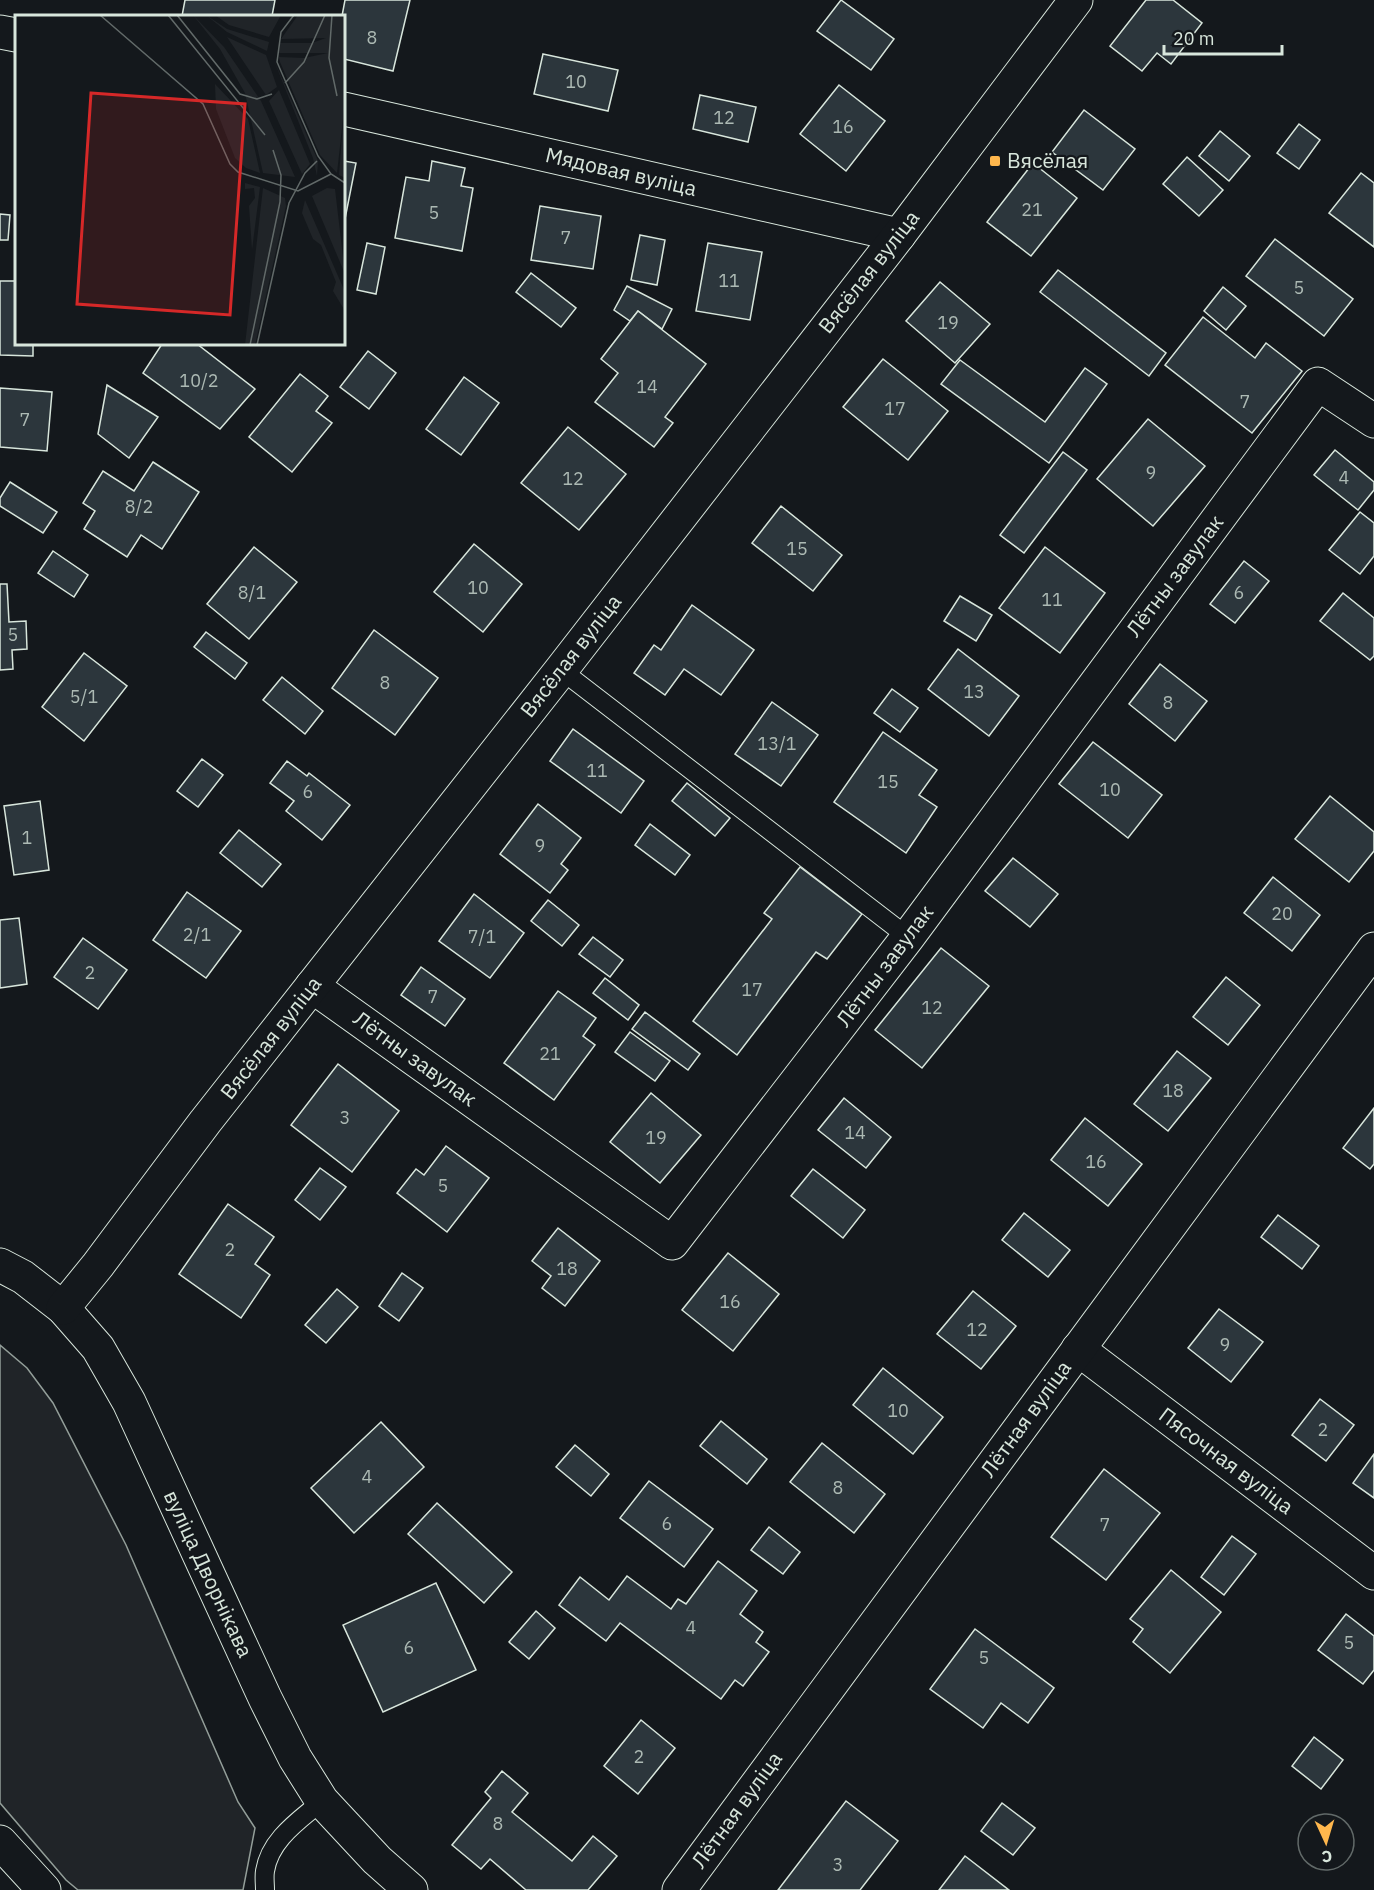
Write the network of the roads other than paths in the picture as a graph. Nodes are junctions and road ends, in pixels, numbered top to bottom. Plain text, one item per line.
1 (1076, 0) edge
2 (0, 32) edge
3 (15, 35) edge
4 (345, 109) edge
5 (899, 235) junction
6 (1374, 421) edge
7 (561, 670) junction
8 (908, 937) junction
9 (1374, 949) edge
10 (312, 986) junction
11 (0, 1265) edge
12 (63, 1308) junction
13 (1078, 1349) junction
14 (1374, 1573) edge
15 (322, 1801) junction
16 (0, 1842) edge
17 (44, 1890) edge
18 (265, 1890) edge
19 (411, 1890) edge
20 (678, 1890) edge

1 - 5 street, Вясёлая вуліца
2 - 3 street
4 - 5 street, Мядовая вуліца
5 - 7 street, Вясёлая вуліца
6 - 8 street, Лётны завулак
7 - 8 lane
7 - 10 street, Вясёлая вуліца
8 - 10 street, Лётны завулак
9 - 13 street, Лётная вуліца
10 - 12 street, Вясёлая вуліца
11 - 12 street, вуліца Дворнікава
12 - 15 street, вуліца Дворнікава
13 - 14 street, Пясочная вуліца
13 - 20 street, Лётная вуліца
15 - 18 lane
15 - 19 street, вуліца Дворнікава
16 - 17 street

